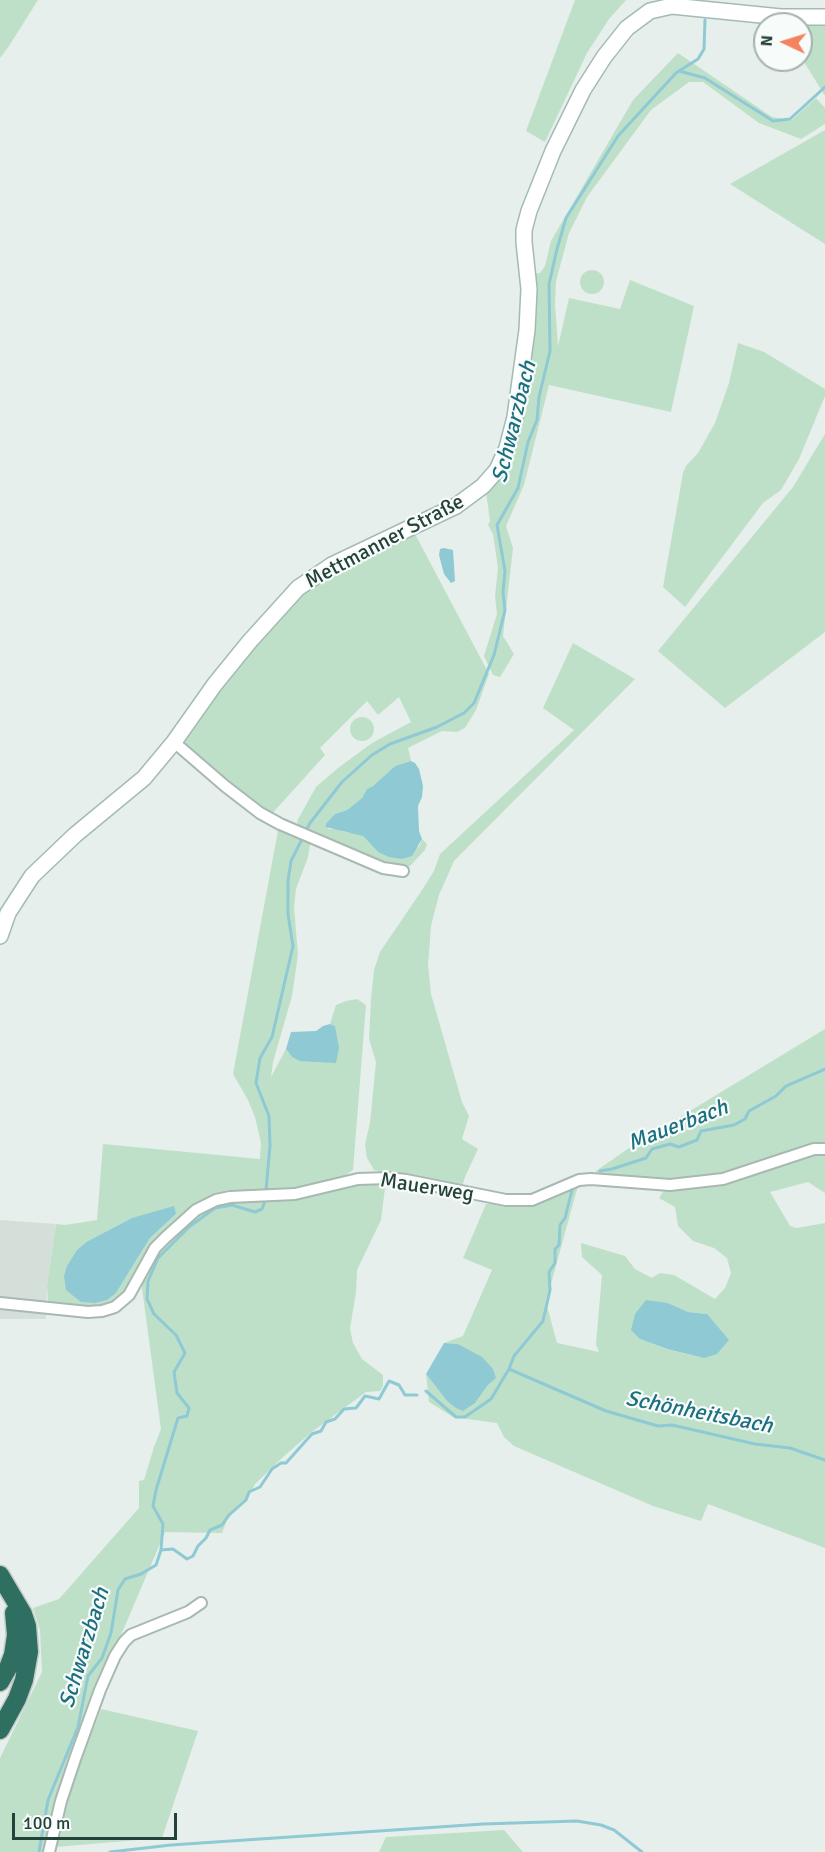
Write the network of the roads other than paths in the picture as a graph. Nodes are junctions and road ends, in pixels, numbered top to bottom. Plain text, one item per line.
1 (825, 17) edge
2 (174, 742) junction
3 (403, 872) dead end
4 (0, 936) edge
5 (825, 1149) edge
6 (0, 1303) edge
7 (0, 1575) edge
8 (14, 1602) junction
9 (201, 1603) dead end
10 (0, 1682) edge
11 (0, 1730) edge
12 (49, 1852) edge

1 - 2 main road, Mettmanner Straße
2 - 3 street
2 - 4 main road, Mettmanner Straße
5 - 6 street, Mauerweg
7 - 8 highway
8 - 10 highway
8 - 11 highway
9 - 12 street

